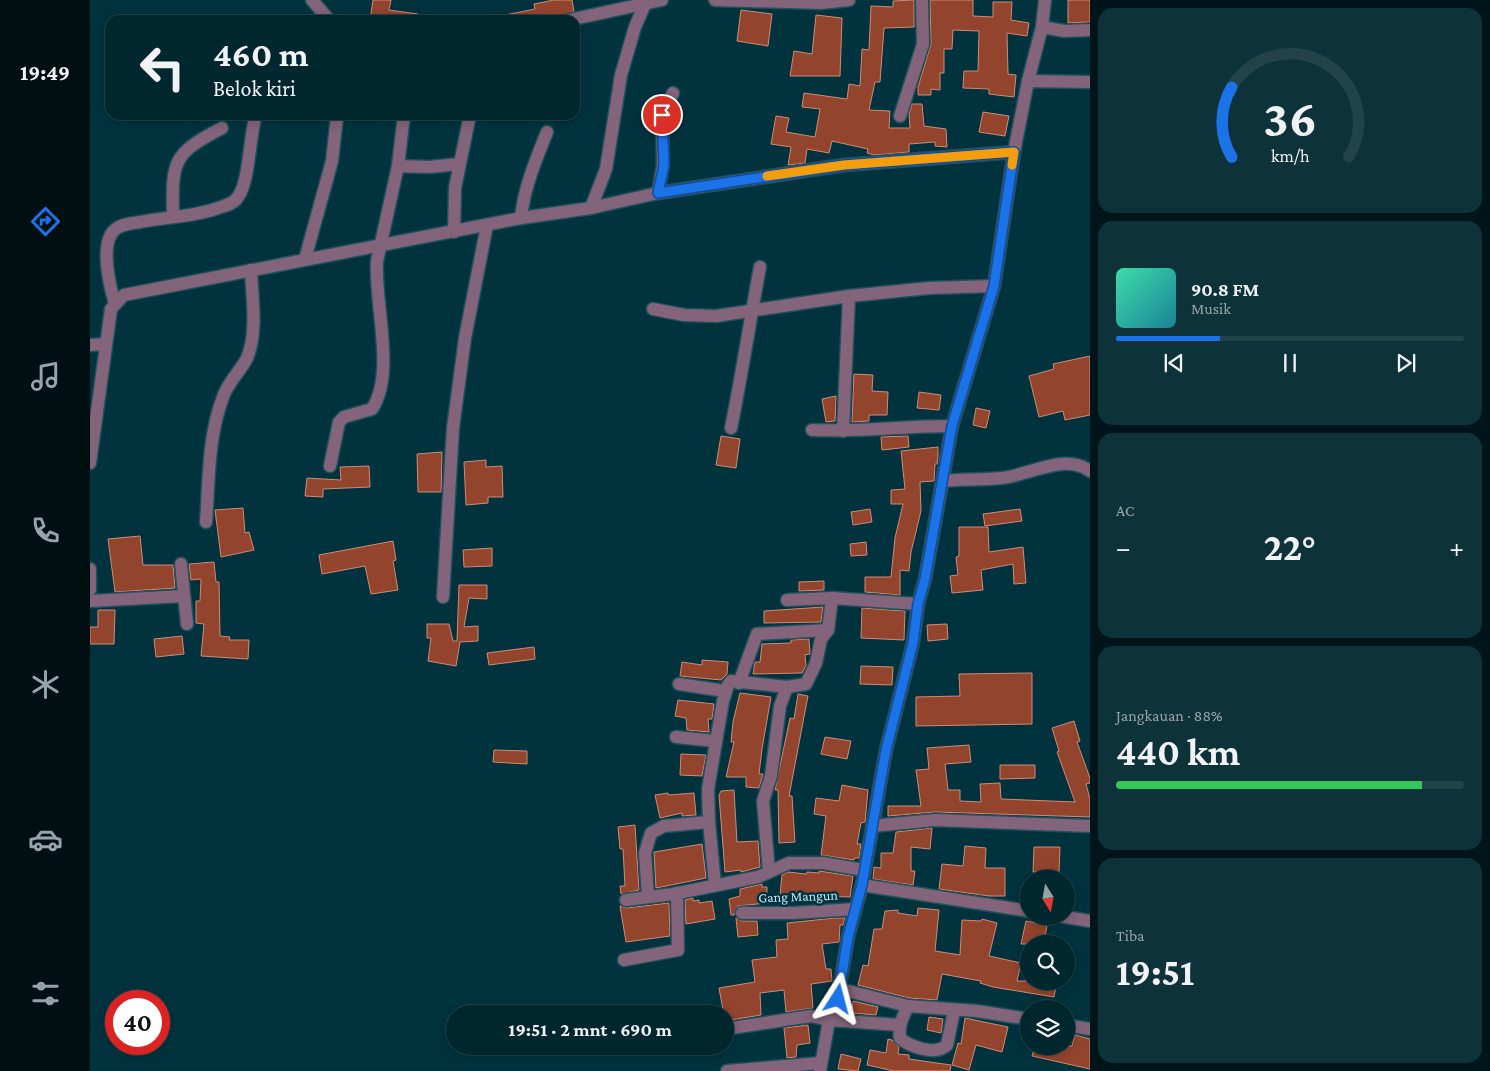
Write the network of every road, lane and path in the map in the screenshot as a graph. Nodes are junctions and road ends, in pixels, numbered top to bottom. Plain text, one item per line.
1 (312, 0) edge
2 (662, 0) edge
3 (715, 0) edge
4 (849, 0) edge
5 (922, 0) edge
6 (1045, 0) edge
7 (645, 4) junction
8 (325, 15) edge
9 (580, 18) edge
10 (1042, 28) junction
11 (1090, 30) edge
12 (1028, 81) junction
13 (1090, 82) edge
14 (673, 93) dead end
15 (900, 116) dead end
16 (255, 120) edge
17 (337, 120) edge
18 (403, 120) edge
19 (469, 120) edge
20 (222, 128) dead end
21 (547, 132) dead end
22 (1014, 152) junction
23 (460, 164) junction
24 (398, 166) junction
25 (658, 193) junction
26 (590, 208) junction
27 (173, 216) junction
28 (521, 218) junction
29 (487, 225) junction
30 (454, 232) junction
31 (380, 246) junction
32 (305, 259) junction
33 (760, 267) dead end
34 (251, 270) junction
35 (994, 286) junction
36 (848, 296) junction
37 (115, 304) junction
38 (654, 309) dead end
39 (750, 310) junction
40 (106, 344) junction
41 (90, 345) edge
42 (952, 426) junction
43 (731, 428) dead end
44 (812, 430) dead end
45 (843, 431) junction
46 (90, 463) edge
47 (330, 466) dead end
48 (1090, 471) edge
49 (943, 481) junction
50 (206, 522) dead end
51 (181, 564) dead end
52 (90, 569) edge
53 (90, 590) edge
54 (184, 596) junction
55 (443, 596) dead end
56 (832, 598) junction
57 (787, 600) dead end
58 (90, 601) edge
59 (918, 604) junction
60 (187, 624) dead end
61 (828, 630) junction
62 (739, 683) junction
63 (679, 684) dead end
64 (787, 687) junction
65 (726, 691) junction
66 (676, 738) dead end
67 (715, 740) junction
68 (709, 822) junction
69 (872, 826) junction
70 (1090, 826) edge
71 (863, 870) junction
72 (769, 872) junction
73 (715, 885) junction
74 (862, 885) junction
75 (677, 893) junction
76 (648, 896) junction
77 (626, 900) dead end
78 (855, 909) junction
79 (1020, 910) edge
80 (742, 913) dead end
81 (1075, 918) edge
82 (1090, 921) edge
83 (624, 960) dead end
84 (840, 988) junction
85 (908, 1006) junction
86 (954, 1011) junction
87 (1020, 1018) edge
88 (829, 1020) junction
89 (900, 1025) junction
90 (1075, 1026) edge
91 (734, 1028) edge
92 (1090, 1029) edge
93 (821, 1067) edge
94 (728, 1071) edge

1 - 8 street
2 - 7 street
3 - 4 street
5 - 15 street
6 - 10 street
7 - 9 street
7 - 26 street
10 - 11 street
10 - 12 street
12 - 13 street
12 - 22 street
14 - 25 street
16 - 27 street
17 - 32 street
18 - 24 street
19 - 23 street
20 - 27 street
21 - 28 street
22 - 25 street
22 - 35 street
23 - 24 street
23 - 30 street
24 - 31 street
25 - 26 street
26 - 28 street
27 - 37 street
28 - 29 street
29 - 30 street
29 - 55 street
30 - 31 street
31 - 32 street
31 - 47 street
32 - 34 street
33 - 39 street
34 - 37 street
34 - 50 street
35 - 36 street
35 - 42 street
36 - 39 street
36 - 45 street
37 - 40 street
38 - 39 street
39 - 43 street
40 - 41 street
40 - 46 street
42 - 45 street
42 - 49 street
44 - 45 street
48 - 49 street
49 - 59 street
51 - 54 street
52 - 53 street
54 - 58 street
54 - 60 street
56 - 57 street
56 - 59 street
56 - 61 street
59 - 69 street
61 - 62 street
61 - 64 street
62 - 64 street
62 - 65 street
63 - 65 street
64 - 72 street
65 - 67 street
66 - 67 street
67 - 68 street
68 - 73 street
68 - 76 street
69 - 70 street
69 - 71 street
71 - 72 street
71 - 74 street
72 - 73 street
73 - 75 street
74 - 78 street
74 - 79 street
75 - 76 street
75 - 83 street
76 - 77 street
78 - 80 street, Gang Mangun
78 - 84 street
81 - 82 street
84 - 85 street
84 - 88 street
85 - 86 street
85 - 89 street
86 - 87 street
86 - 89 street
88 - 89 street
88 - 91 street
88 - 93 street
90 - 92 street
93 - 94 street

